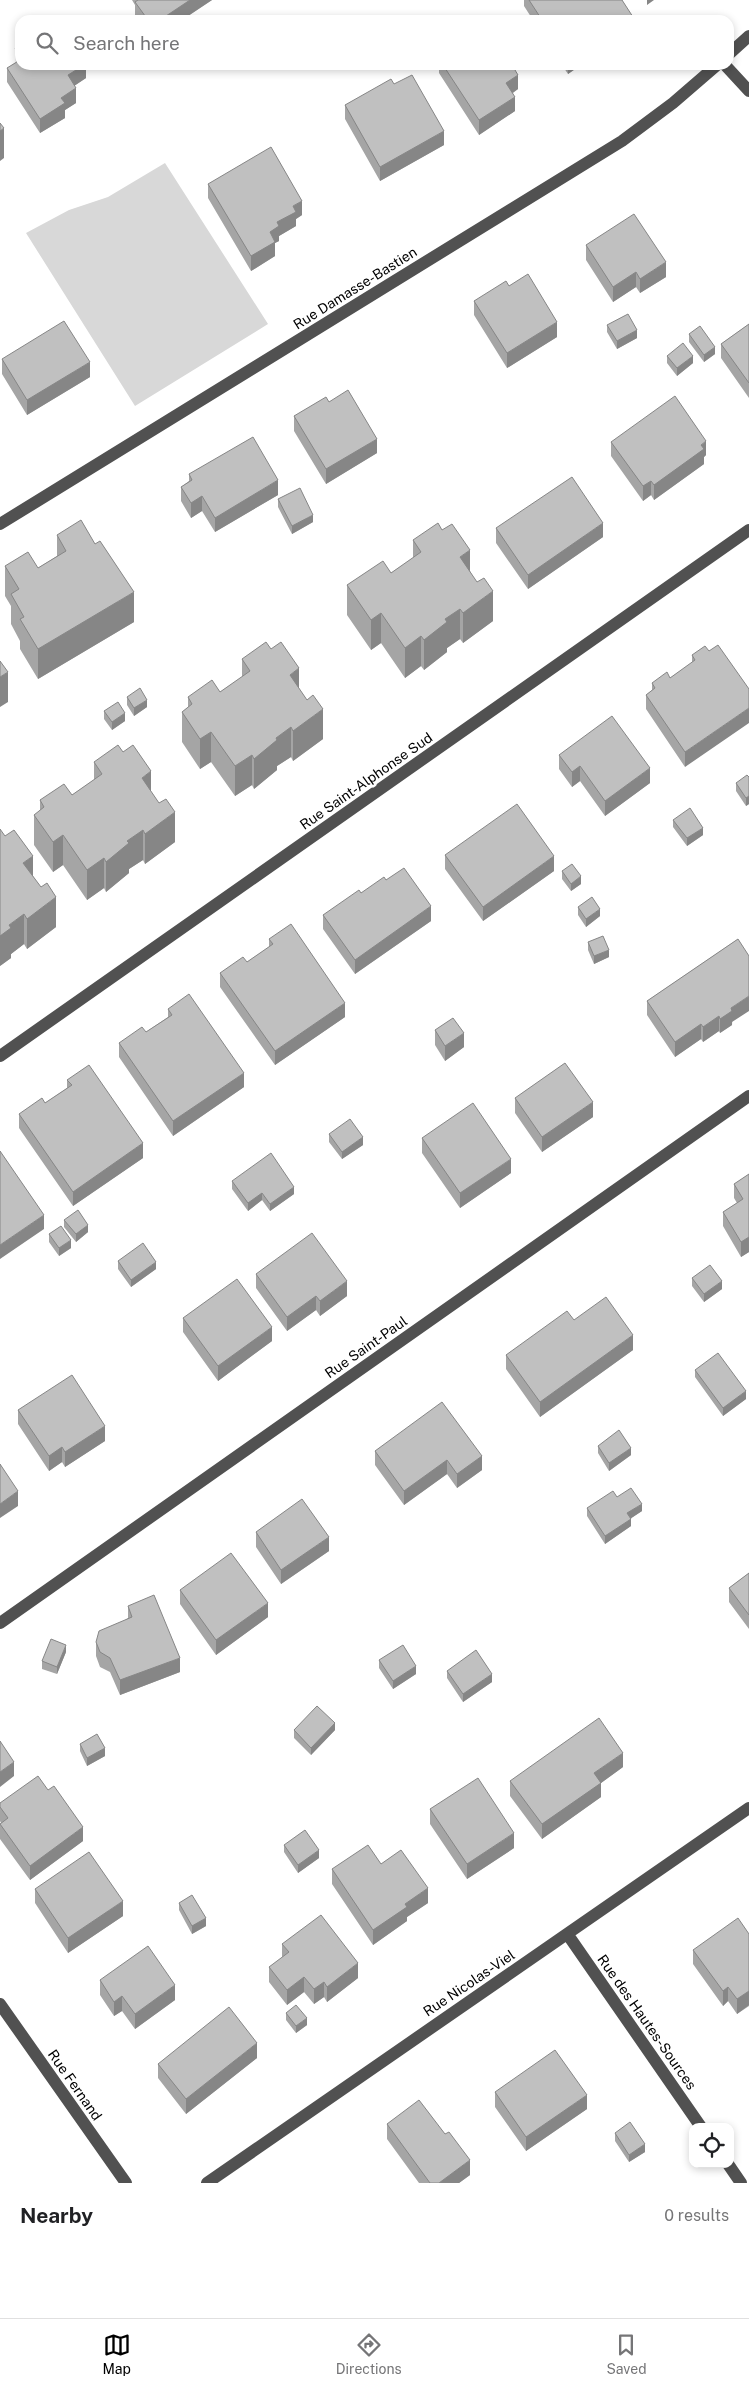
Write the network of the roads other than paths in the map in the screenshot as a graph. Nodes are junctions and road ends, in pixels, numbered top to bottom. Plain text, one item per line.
1 (749, 36) edge
2 (734, 50) edge
3 (711, 70) edge
4 (730, 70) edge
5 (749, 91) edge
6 (0, 524) edge
7 (749, 530) edge
8 (0, 1056) edge
9 (749, 1096) edge
10 (0, 1623) edge
11 (749, 1808) edge
12 (568, 1935) junction
13 (0, 2004) edge
14 (699, 2123) edge
15 (731, 2168) edge
16 (126, 2183) edge
17 (207, 2183) edge
18 (741, 2183) edge

1 - 2 street
3 - 6 street, Rue Damasse-Bastien
4 - 5 street
7 - 8 street, Rue Saint-Alphonse Sud
9 - 10 street, Rue Saint-Paul
11 - 12 street, Rue Nicolas-Viel
12 - 14 street, Rue des Hautes-Sources
12 - 17 street, Rue Nicolas-Viel
13 - 16 street, Rue Fernand
15 - 18 street

